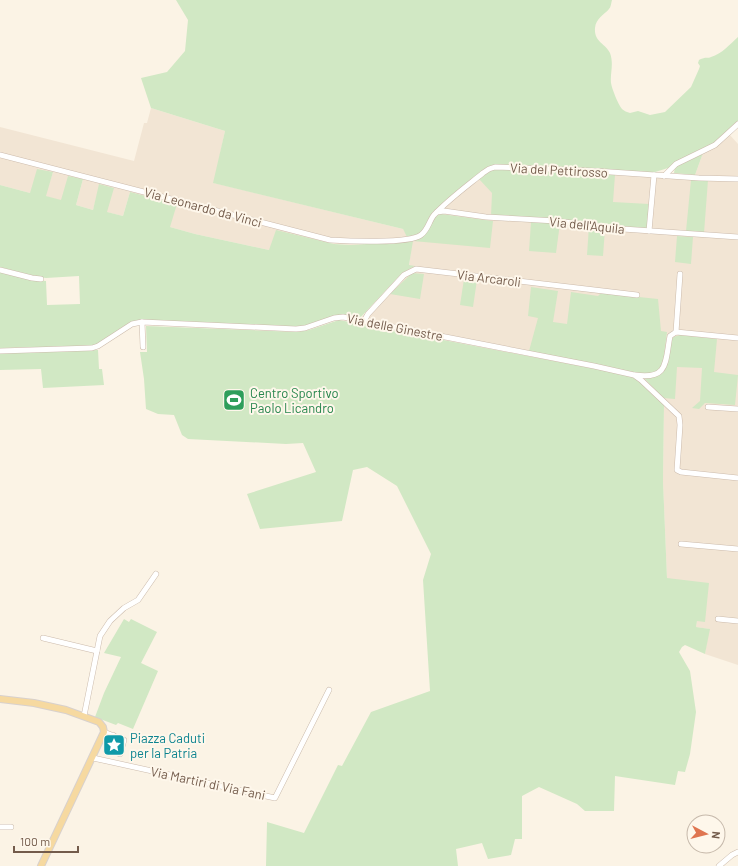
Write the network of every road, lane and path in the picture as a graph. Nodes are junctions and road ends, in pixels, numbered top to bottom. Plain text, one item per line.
1 (738, 124) edge
2 (0, 155) edge
3 (654, 176) junction
4 (664, 176) junction
5 (738, 179) edge
6 (448, 202) junction
7 (437, 212) junction
8 (452, 213) junction
9 (649, 231) junction
10 (738, 237) edge
11 (409, 239) joint
12 (0, 270) edge
13 (680, 274) dead end
14 (41, 279) dead end
15 (637, 295) dead end
16 (364, 321) junction
17 (142, 322) junction
18 (676, 332) junction
19 (738, 338) edge
20 (143, 348) dead end
21 (0, 351) edge
22 (634, 375) junction
23 (708, 406) dead end
24 (738, 409) edge
25 (738, 478) edge
26 (681, 544) dead end
27 (738, 549) edge
28 (156, 574) dead end
29 (718, 619) dead end
30 (738, 621) edge
31 (43, 638) dead end
32 (97, 651) junction
33 (329, 690) dead end
34 (0, 698) edge
35 (84, 716) junction
36 (104, 730) junction
37 (113, 735) dead end
38 (92, 758) junction
39 (0, 827) edge
40 (11, 827) dead end
41 (738, 852) edge
42 (41, 866) edge
43 (719, 866) edge

1 - 4 street
2 - 11 street, Via Leonardo da Vinci
3 - 4 street, Via del Pettirosso
3 - 6 street, Via del Pettirosso
3 - 9 street
4 - 5 street, Via del Pettirosso
6 - 7 street, Via del Pettirosso
6 - 8 street
7 - 8 street, Via dell'Aquila
7 - 11 street, Via del Pettirosso
8 - 9 street, Via dell'Aquila
9 - 10 street, Via dell'Aquila
12 - 14 street
13 - 18 street
15 - 16 street, Via Arcaroli
16 - 17 street, Via delle Ginestre
16 - 22 street, Via delle Ginestre
17 - 20 street
17 - 21 street, Via delle Ginestre
18 - 19 street
18 - 22 street
22 - 25 street, Via delle Ginestre
23 - 24 street
26 - 27 street
28 - 32 street
29 - 30 street
31 - 32 street
32 - 35 street
33 - 38 street, Via Martiri di Via Fani
34 - 35 main road
35 - 36 main road
36 - 37 street
36 - 38 main road
38 - 42 main road
39 - 40 street
41 - 43 street

